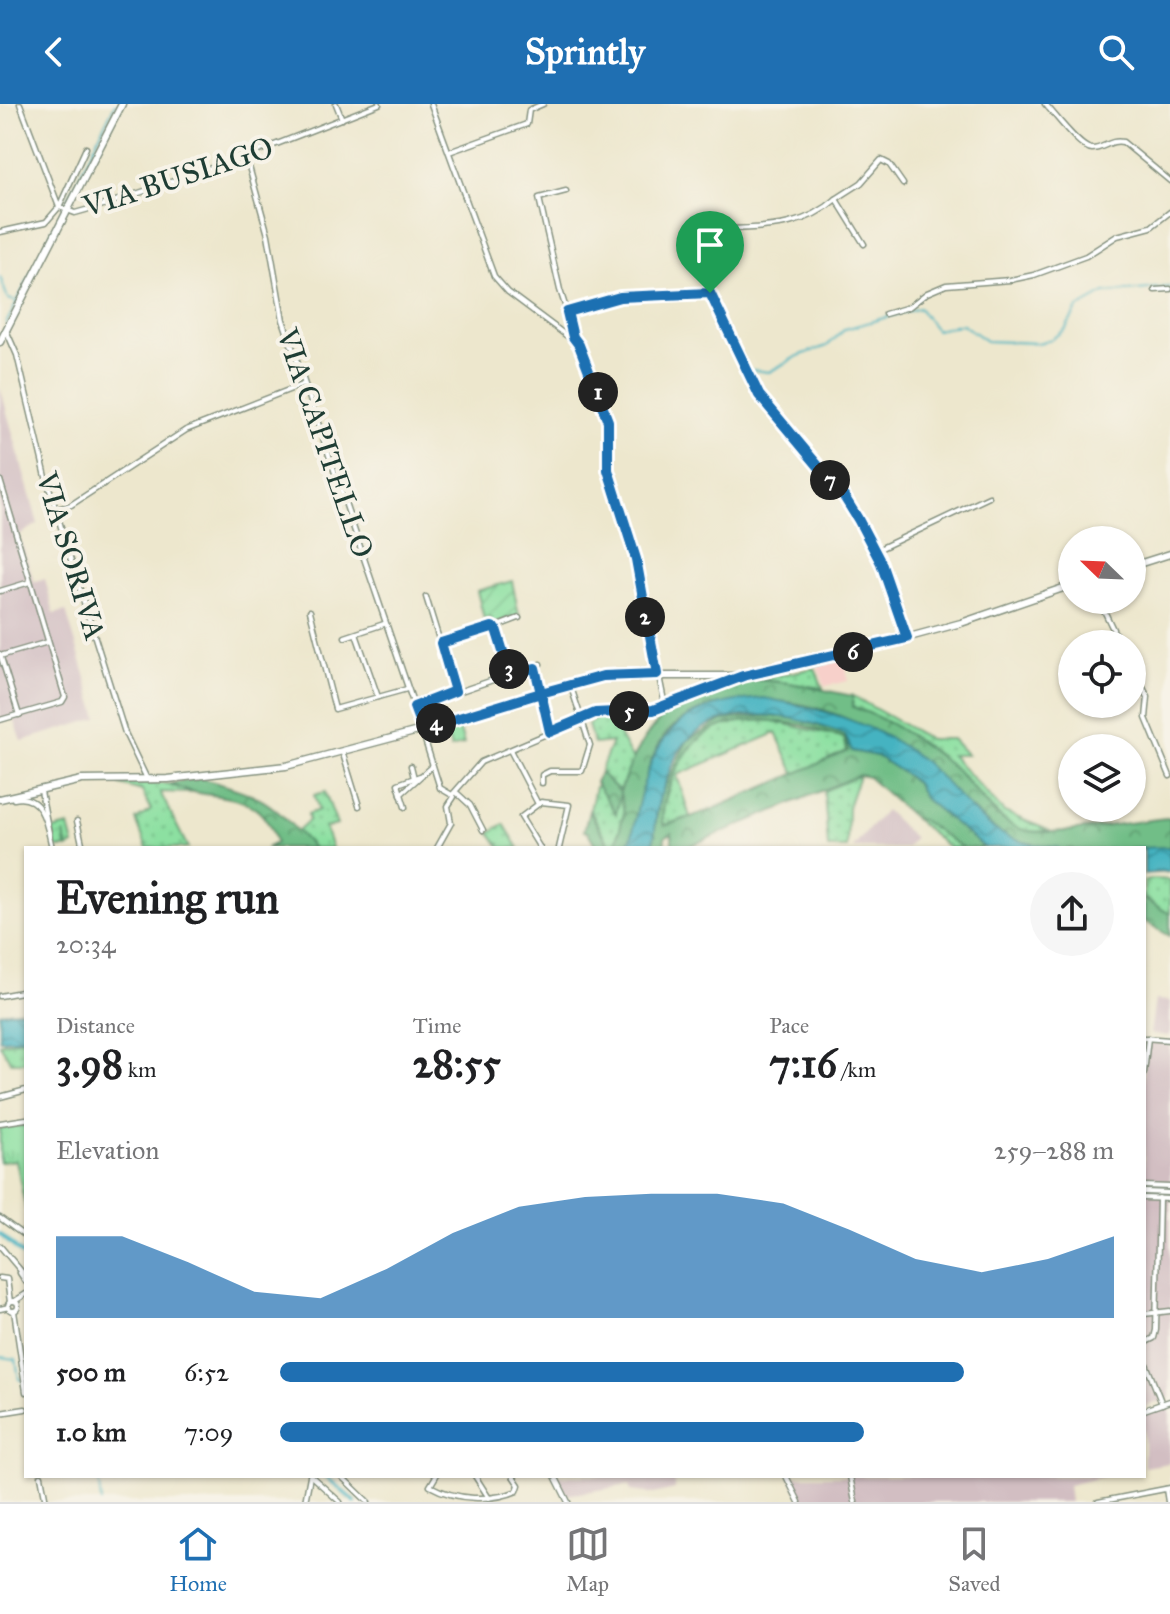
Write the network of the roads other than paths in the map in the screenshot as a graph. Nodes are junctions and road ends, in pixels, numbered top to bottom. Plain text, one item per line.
1 (20, 104) edge
2 (122, 104) edge
3 (336, 104) edge
4 (379, 104) edge
5 (431, 104) edge
6 (543, 104) edge
7 (1045, 104) edge
8 (342, 119) junction
9 (86, 148) dead end
10 (449, 152) junction
11 (246, 156) junction
12 (1170, 181) edge
13 (903, 184) dead end
14 (566, 191) dead end
15 (836, 199) junction
16 (63, 210) junction
17 (1170, 212) edge
18 (0, 232) edge
19 (864, 244) dead end
20 (1170, 289) edge
21 (1155, 290) dead end
22 (710, 293) junction
23 (567, 312) junction
24 (885, 314) dead end
25 (6, 330) junction
26 (573, 337) junction
27 (0, 342) edge
28 (304, 384) junction
29 (0, 480) edge
30 (989, 497) dead end
31 (57, 509) junction
32 (875, 551) junction
33 (1170, 554) edge
34 (1146, 562) edge
35 (30, 582) junction
36 (1058, 590) edge
37 (0, 591) edge
38 (426, 597) dead end
39 (310, 611) dead end
40 (519, 618) dead end
41 (384, 624) junction
42 (495, 627) junction
43 (356, 634) junction
44 (345, 637) dead end
45 (907, 638) junction
46 (48, 642) junction
47 (441, 643) junction
48 (0, 655) edge
49 (540, 664) dead end
50 (535, 668) junction
51 (510, 674) junction
52 (657, 674) junction
53 (743, 676) junction
54 (570, 684) junction
55 (407, 689) junction
56 (455, 691) junction
57 (541, 693) junction
58 (1146, 693) edge
59 (378, 697) junction
60 (665, 706) junction
61 (414, 707) junction
62 (19, 715) junction
63 (1146, 718) edge
64 (1146, 718) edge
65 (581, 719) junction
66 (0, 720) edge
67 (422, 730) junction
68 (550, 732) junction
69 (510, 749) junction
70 (343, 754) dead end
71 (411, 766) dead end
72 (433, 766) junction
73 (1170, 776) edge
74 (416, 778) junction
75 (147, 779) junction
76 (70, 782) junction
77 (542, 783) dead end
78 (40, 790) junction
79 (401, 794) junction
80 (445, 794) junction
81 (456, 794) junction
82 (0, 799) edge
83 (46, 804) junction
84 (538, 804) junction
85 (359, 806) dead end
86 (448, 806) junction
87 (405, 807) dead end
88 (41, 813) junction
89 (77, 821) dead end
90 (483, 830) dead end
91 (50, 839) junction
92 (52, 846) edge
93 (83, 846) edge
94 (438, 846) edge
95 (539, 846) edge
96 (559, 846) edge
97 (24, 992) edge
98 (0, 995) edge
99 (1146, 1038) edge
100 (1170, 1040) edge
101 (24, 1091) edge
102 (0, 1097) edge
103 (24, 1119) edge
104 (0, 1123) edge
105 (1146, 1186) edge
106 (1170, 1187) edge
107 (1146, 1195) edge
108 (1146, 1195) edge
109 (1170, 1196) edge
110 (1159, 1198) junction
111 (0, 1218) edge
112 (24, 1236) edge
113 (1, 1246) edge
114 (24, 1276) edge
115 (2, 1277) edge
116 (24, 1298) edge
117 (13, 1306) junction
118 (0, 1309) edge
119 (1170, 1311) edge
120 (1156, 1312) junction
121 (1146, 1314) edge
122 (1146, 1342) edge
123 (1146, 1364) edge
124 (24, 1377) edge
125 (1170, 1401) edge
126 (1162, 1404) junction
127 (1146, 1409) edge
128 (24, 1411) edge
129 (0, 1413) edge
130 (41, 1478) edge
131 (310, 1478) edge
132 (312, 1478) edge
133 (343, 1478) edge
134 (435, 1478) edge
135 (476, 1478) edge
136 (514, 1478) edge
137 (556, 1478) edge
138 (787, 1478) edge
139 (850, 1478) edge
140 (1168, 1488) edge
141 (489, 1498) junction
142 (46, 1502) edge
143 (305, 1502) edge
144 (340, 1502) edge
145 (368, 1502) edge
146 (568, 1502) edge
147 (799, 1502) edge
148 (855, 1502) edge
149 (1098, 1502) edge
150 (1168, 1502) edge

1 - 16 street
2 - 16 main road
3 - 8 street
4 - 8 street, VIA BUSIAGO
5 - 10 street
6 - 10 street
7 - 12 street
8 - 11 street, VIA BUSIAGO
9 - 16 street
10 - 26 street
11 - 16 street, VIA BUSIAGO
11 - 28 street, VIA CAPITELLO
13 - 15 street
14 - 23 street
15 - 19 street
15 - 22 street
16 - 18 street, VIA BUSIAGO
16 - 25 main road
17 - 24 street
20 - 21 street
22 - 23 street
22 - 32 street
23 - 26 street
25 - 27 main road
25 - 31 street, VIA SORIVA
26 - 52 street
28 - 31 street
28 - 41 street, VIA CAPITELLO
29 - 35 street
30 - 32 street
31 - 75 street, VIA SORIVA
32 - 45 street
33 - 34 main road
35 - 37 street
35 - 46 street
36 - 45 main road
38 - 47 street
39 - 59 street
40 - 42 street
41 - 43 street
41 - 55 street, VIA CAPITELLO
42 - 47 street
42 - 51 street
43 - 44 street
43 - 59 street
45 - 53 main road
46 - 48 street
46 - 62 street
47 - 56 street
48 - 62 street
49 - 50 street
50 - 51 street
50 - 57 street
51 - 56 street
52 - 53 main road
52 - 54 main road
52 - 60 street
53 - 60 street
54 - 57 main road
54 - 65 street
55 - 59 street
55 - 61 street, VIA CAPITELLO
56 - 61 street
57 - 67 main road
57 - 68 street
58 - 63 street
60 - 65 street
61 - 67 street, VIA CAPITELLO
62 - 66 street
64 - 73 street
65 - 68 street
65 - 77 street
67 - 72 street, VIA CAPITELLO
67 - 75 main road
68 - 69 street
69 - 81 street
69 - 84 street
70 - 85 street
71 - 74 street
72 - 74 street
72 - 80 street, VIA CAPITELLO
74 - 79 street
74 - 79 street
75 - 76 main road
76 - 78 main road
76 - 83 street
78 - 82 main road
78 - 83 street
78 - 88 street
79 - 87 street
80 - 81 street
80 - 86 street, VIA CAPITELLO
81 - 86 street
81 - 90 street
82 - 88 street
83 - 91 street
84 - 95 street
84 - 96 street
86 - 94 street
88 - 91 street
89 - 93 street
91 - 92 street
97 - 98 street
99 - 100 street
101 - 102 street
103 - 104 street
105 - 106 street
107 - 109 street
108 - 110 street
109 - 110 street
110 - 120 street
111 - 112 street
113 - 114 street
115 - 117 street
116 - 117 street
117 - 118 street
117 - 124 street
119 - 120 street
120 - 121 street
120 - 122 street
123 - 126 street
125 - 126 street
126 - 127 street
128 - 129 street
130 - 142 street
131 - 143 street
132 - 144 street
133 - 145 street
134 - 141 street
135 - 141 street
136 - 141 street
137 - 146 street
138 - 147 street
139 - 148 street
140 - 149 street
140 - 150 street

